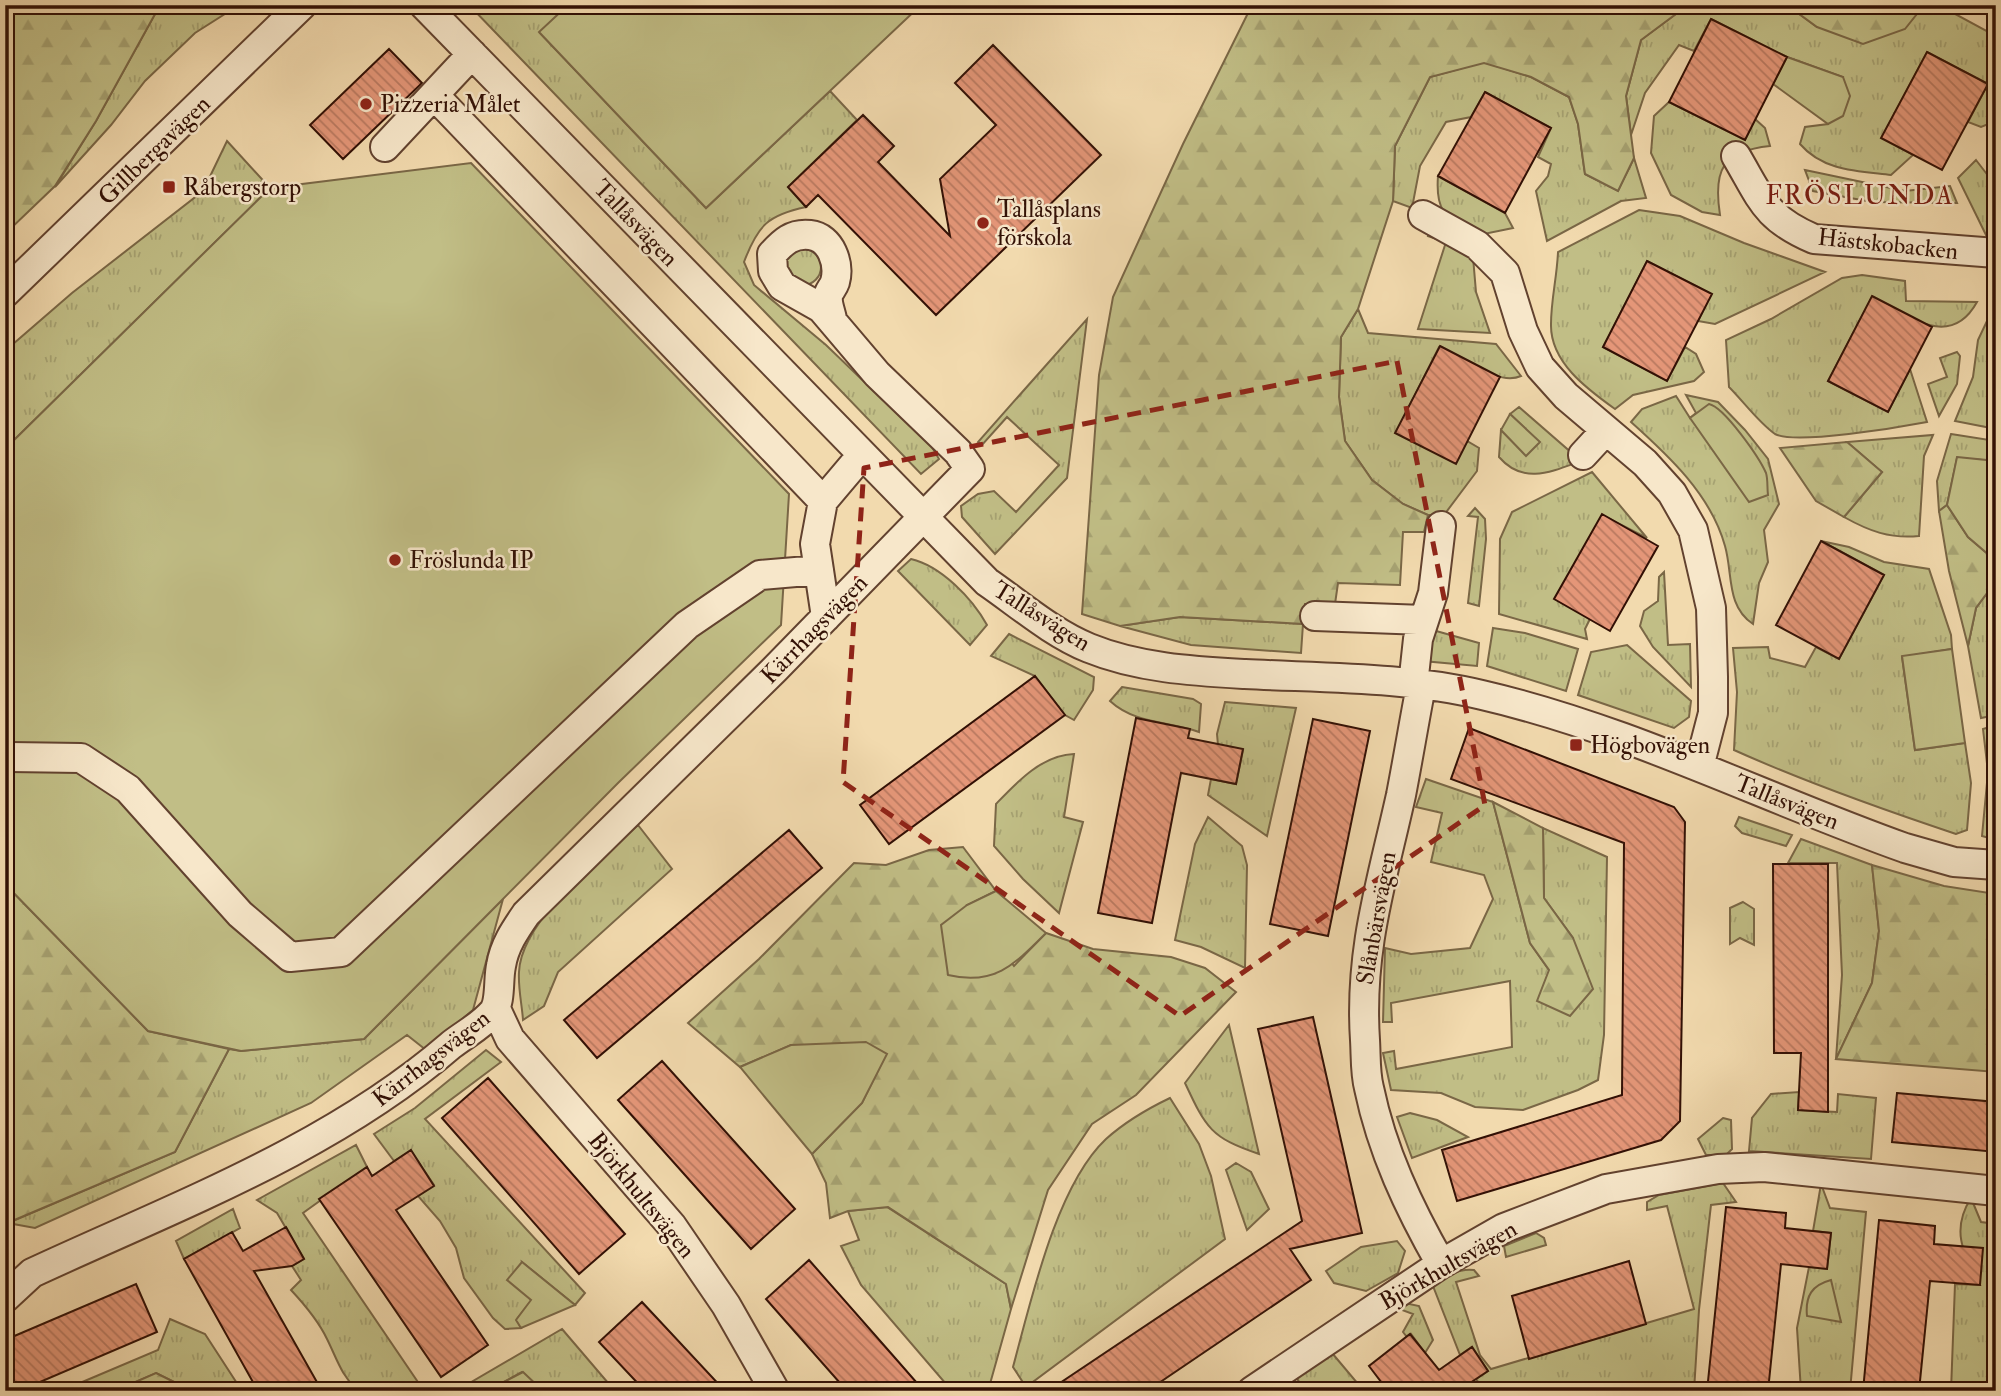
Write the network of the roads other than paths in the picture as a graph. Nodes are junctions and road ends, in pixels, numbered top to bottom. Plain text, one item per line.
1 (302, 5) edge
2 (424, 5) edge
3 (472, 54) junction
4 (434, 95) junction
5 (385, 147) dead end
6 (1736, 156) dead end
7 (1423, 215) dead end
8 (1996, 253) edge
9 (5, 293) edge
10 (832, 319) dead end
11 (1606, 430) junction
12 (1583, 455) dead end
13 (861, 456) junction
14 (823, 501) junction
15 (922, 518) junction
16 (1441, 526) dead end
17 (818, 570) junction
18 (1315, 616) dead end
19 (826, 617) junction
20 (1424, 620) junction
21 (1417, 685) junction
22 (9, 757) dead end
23 (1699, 767) junction
24 (1996, 865) edge
25 (495, 1009) junction
26 (1996, 1191) edge
27 (1441, 1264) junction
28 (5, 1298) edge
29 (775, 1391) edge
30 (1252, 1391) edge

1 - 9 street, Gillbergavägen
2 - 3 street, Tallåsvägen
3 - 4 street
3 - 13 street, Tallåsvägen
4 - 5 street
4 - 14 street
6 - 8 street, Hästskobacken
7 - 11 street
10 - 15 street, Kärrhagsvägen
11 - 12 street
11 - 23 street
13 - 14 street
13 - 15 street, Tallåsvägen
14 - 17 street
15 - 19 street, Kärrhagsvägen
15 - 21 street, Tallåsvägen
16 - 20 street, Slånbärsvägen
17 - 19 street
17 - 22 street
18 - 20 street
19 - 25 street, Kärrhagsvägen
20 - 21 street, Slånbärsvägen
21 - 23 street, Tallåsvägen
21 - 27 street, Slånbärsvägen
23 - 24 street, Tallåsvägen
25 - 28 street, Kärrhagsvägen
25 - 29 street, Björkhultsvägen
26 - 27 street, Björkhultsvägen
27 - 30 street, Björkhultsvägen

